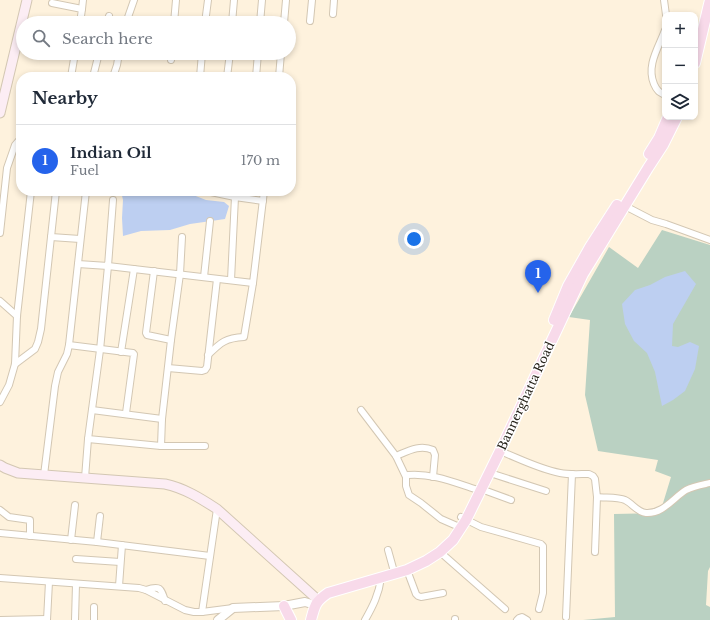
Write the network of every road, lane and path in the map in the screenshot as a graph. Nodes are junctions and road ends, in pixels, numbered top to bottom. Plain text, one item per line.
1 (27, 0) edge
2 (83, 0) edge
3 (134, 0) edge
4 (176, 0) edge
5 (208, 0) edge
6 (234, 0) edge
7 (262, 0) edge
8 (286, 0) edge
9 (312, 0) edge
10 (334, 0) edge
11 (664, 0) edge
12 (704, 0) edge
13 (710, 0) edge
14 (52, 3) dead end
15 (82, 9) junction
16 (666, 12) edge
17 (333, 14) dead end
18 (23, 16) edge
19 (81, 16) edge
20 (128, 16) edge
21 (175, 16) edge
22 (206, 16) edge
23 (233, 16) edge
24 (261, 16) edge
25 (285, 16) edge
26 (310, 22) dead end
27 (698, 24) edge
28 (662, 36) edge
29 (16, 46) edge
30 (698, 50) edge
31 (74, 60) edge
32 (97, 60) edge
33 (118, 60) edge
34 (201, 60) edge
35 (229, 60) edge
36 (257, 60) edge
37 (280, 60) edge
38 (72, 72) edge
39 (94, 72) edge
40 (115, 72) edge
41 (200, 72) edge
42 (228, 72) edge
43 (256, 72) edge
44 (279, 72) edge
45 (662, 94) edge
46 (0, 113) edge
47 (667, 120) edge
48 (676, 120) edge
49 (16, 144) edge
50 (30, 196) edge
51 (55, 196) edge
52 (85, 196) edge
53 (230, 196) edge
54 (264, 196) edge
55 (235, 197) junction
56 (113, 200) dead end
57 (263, 201) junction
58 (625, 206) junction
59 (210, 221) dead end
60 (0, 233) edge
61 (51, 237) junction
62 (182, 237) dead end
63 (80, 239) junction
64 (710, 240) edge
65 (78, 264) junction
66 (108, 266) junction
67 (134, 269) junction
68 (154, 271) junction
69 (180, 274) junction
70 (204, 277) junction
71 (217, 278) junction
72 (231, 280) junction
73 (253, 283) junction
74 (0, 301) edge
75 (17, 316) junction
76 (170, 340) junction
77 (69, 345) junction
78 (100, 350) junction
79 (121, 352) junction
80 (208, 355) junction
81 (539, 359) junction
82 (15, 364) junction
83 (168, 368) junction
84 (0, 402) edge
85 (92, 410) junction
86 (361, 410) dead end
87 (126, 414) junction
88 (162, 419) junction
89 (88, 439) junction
90 (161, 446) junction
91 (205, 446) dead end
92 (500, 451) junction
93 (396, 456) junction
94 (0, 465) edge
95 (490, 473) junction
96 (572, 474) junction
97 (44, 475) junction
98 (432, 477) junction
99 (85, 478) junction
100 (406, 478) junction
101 (710, 483) edge
102 (478, 489) junction
103 (546, 491) dead end
104 (597, 497) junction
105 (511, 500) dead end
106 (75, 505) dead end
107 (217, 509) junction
108 (0, 510) edge
109 (100, 516) dead end
110 (461, 521) junction
111 (0, 533) edge
112 (30, 536) junction
113 (71, 540) junction
114 (97, 542) junction
115 (122, 545) junction
116 (388, 550) dead end
117 (440, 552) junction
118 (595, 552) dead end
119 (210, 556) junction
120 (76, 559) dead end
121 (120, 562) junction
122 (393, 568) junction
123 (407, 570) junction
124 (0, 578) edge
125 (381, 578) junction
126 (49, 582) junction
127 (76, 584) junction
128 (119, 586) junction
129 (443, 593) dead end
130 (314, 601) junction
131 (284, 606) junction
132 (94, 607) dead end
133 (232, 608) junction
134 (505, 609) dead end
135 (539, 609) dead end
136 (202, 612) junction
137 (566, 617) dead end
138 (222, 619) edge
139 (0, 620) edge
140 (15, 620) edge
141 (47, 620) edge
142 (75, 620) edge
143 (94, 620) edge
144 (291, 620) edge
145 (305, 620) edge
146 (311, 620) edge
147 (365, 620) edge
148 (518, 620) edge
149 (527, 620) edge

1 - 18 main road
2 - 15 street
3 - 20 street
4 - 21 street
5 - 22 street
6 - 23 street
7 - 24 street
8 - 25 street
9 - 26 street
10 - 17 street
11 - 16 street
12 - 27 main road
13 - 30 main road
14 - 15 street
15 - 19 street
28 - 45 street
29 - 46 main road
31 - 38 street
32 - 39 street
33 - 40 street
34 - 41 street
35 - 42 street
36 - 43 street
37 - 44 street
47 - 81 main road, Bannerghatta Road
48 - 58 main road, Bannerghatta Road
49 - 60 street
50 - 75 street
51 - 61 street
52 - 63 street
53 - 55 street
54 - 57 street
55 - 57 street
55 - 72 street
56 - 66 street
57 - 73 street
58 - 64 street
58 - 81 main road, Bannerghatta Road
59 - 70 street
61 - 63 street
61 - 82 street
62 - 69 street
63 - 65 street
65 - 66 street
65 - 77 street
66 - 67 street
66 - 78 street
67 - 68 street
67 - 79 street
68 - 69 street
68 - 76 street
69 - 70 street
69 - 76 street
70 - 71 street
71 - 72 street
71 - 80 street
72 - 73 street
73 - 80 street
74 - 75 street
75 - 82 street
76 - 83 street
77 - 78 street
77 - 97 street
78 - 79 street
78 - 85 street
79 - 87 street
80 - 83 street
81 - 92 main road, Bannerghatta Road
81 - 102 main road, Bannerghatta Road
82 - 84 street
83 - 88 street
85 - 87 street
85 - 89 street
86 - 93 street
87 - 88 street
88 - 90 street
89 - 90 street
89 - 99 street
90 - 91 street
92 - 95 main road, Bannerghatta Road
92 - 96 street
93 - 98 street
93 - 100 street
94 - 97 main road
95 - 102 main road, Bannerghatta Road
95 - 103 street
96 - 104 street
96 - 137 street
97 - 99 main road
98 - 100 street
98 - 102 street
99 - 107 main road
100 - 110 street
101 - 104 street
102 - 105 street
102 - 110 main road, Bannerghatta Road
104 - 118 street
106 - 113 street
107 - 119 street
107 - 130 main road
108 - 112 street
109 - 114 street
110 - 117 main road, Bannerghatta Road
110 - 122 main road, Bannerghatta Road
110 - 135 street
111 - 112 street
112 - 113 street
113 - 114 street
114 - 115 street
115 - 119 street
115 - 121 street
116 - 122 street
117 - 123 main road, Bannerghatta Road
117 - 134 street
119 - 136 street
120 - 121 street
121 - 128 street
122 - 130 main road, Bannerghatta Road
123 - 125 main road, Bannerghatta Road
123 - 129 street
124 - 126 street
125 - 130 main road, Bannerghatta Road
125 - 147 street
126 - 127 street
126 - 141 street
127 - 128 street
127 - 142 street
128 - 136 street
130 - 131 street
130 - 145 main road
130 - 146 main road
131 - 133 street
131 - 144 main road
132 - 143 street
133 - 136 street
133 - 138 street
139 - 140 street
140 - 141 street
148 - 149 street

